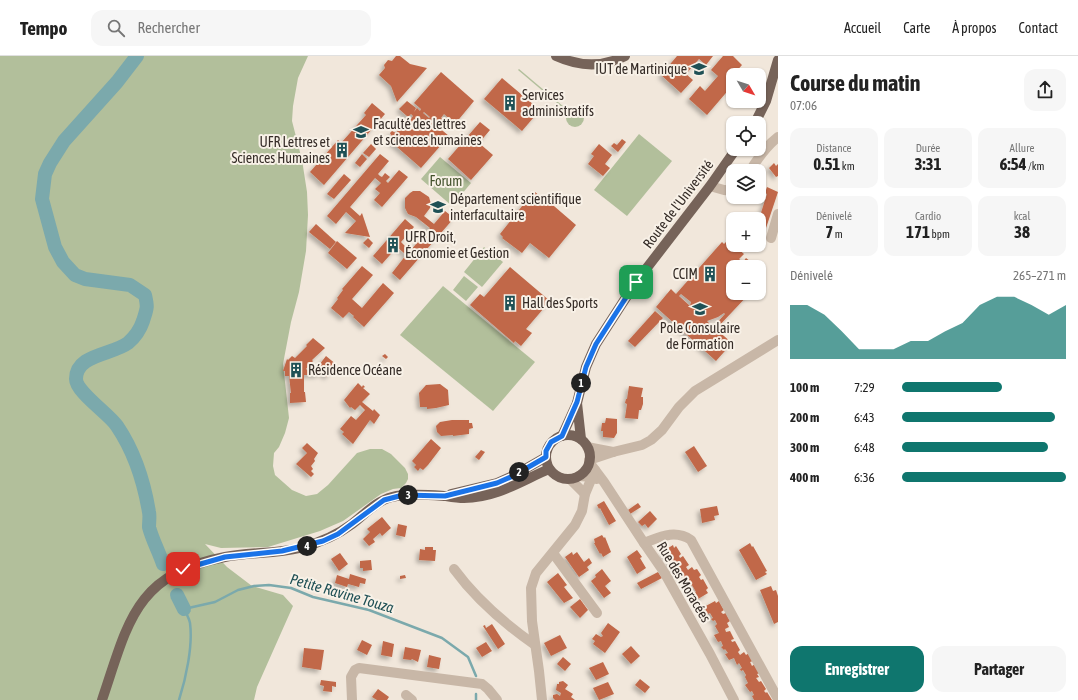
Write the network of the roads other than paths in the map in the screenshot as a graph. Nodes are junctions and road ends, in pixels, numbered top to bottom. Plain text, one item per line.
1 (556, 56) edge
2 (625, 56) edge
3 (778, 60) edge
4 (775, 85) edge
5 (758, 116) edge
6 (778, 137) edge
7 (731, 156) edge
8 (754, 164) edge
9 (710, 186) junction
10 (726, 190) edge
11 (778, 214) edge
12 (771, 238) dead end
13 (778, 340) edge
14 (577, 402) junction
15 (562, 436) junction
16 (584, 443) junction
17 (613, 452) junction
18 (546, 457) junction
19 (591, 467) junction
20 (549, 468) junction
21 (574, 477) junction
22 (585, 494) junction
23 (445, 496) junction
24 (644, 543) junction
25 (553, 553) junction
26 (454, 569) dead end
27 (597, 613) dead end
28 (535, 645) junction
29 (778, 699) edge
30 (102, 700) edge
31 (352, 700) edge
32 (497, 700) edge
33 (542, 700) edge
34 (734, 700) edge

1 - 2 main road
3 - 4 main road
4 - 5 main road
6 - 8 street
7 - 9 main road, Route de l'Université
9 - 10 street
9 - 14 main road, Route de l'Université
11 - 12 street
13 - 17 street
14 - 15 main road, Route de l'Université
14 - 16 main road, Route de l'Université
15 - 16 main road
15 - 18 main road
16 - 17 street
16 - 19 main road
17 - 19 street
18 - 20 main road
18 - 23 main road
19 - 21 street, Rue des Moracées
19 - 21 main road
19 - 22 street
19 - 24 street, Rue des Moracées
20 - 21 main road
20 - 23 main road
21 - 22 street
22 - 25 street
23 - 30 main road
24 - 29 street
24 - 34 street, Rue des Moracées
25 - 27 street
25 - 28 street
26 - 28 street
28 - 33 street
31 - 32 street

